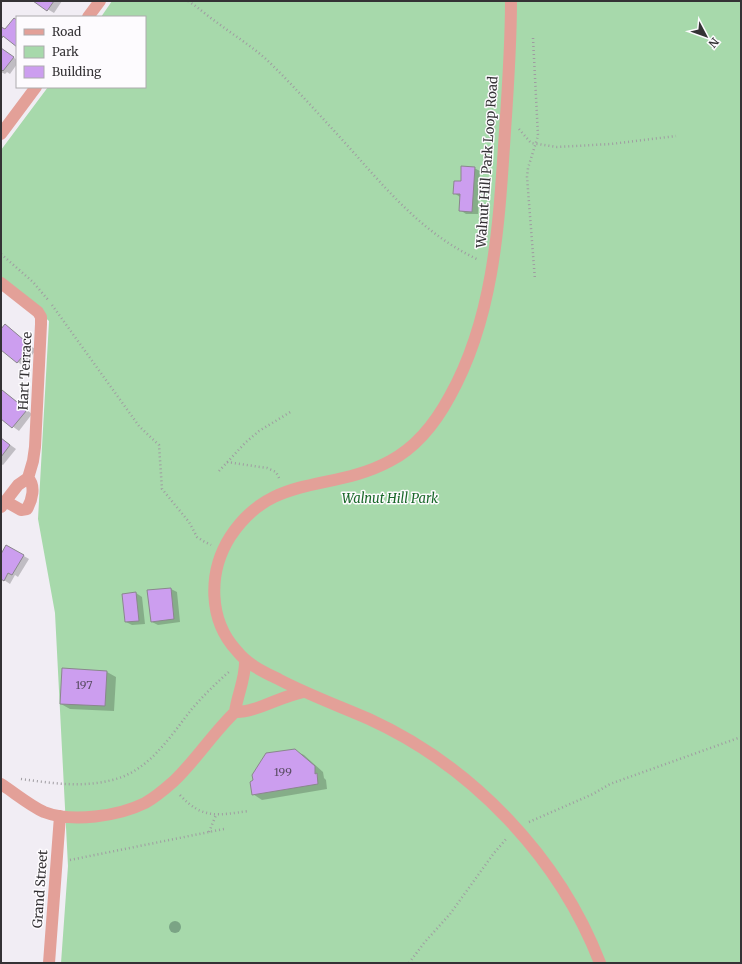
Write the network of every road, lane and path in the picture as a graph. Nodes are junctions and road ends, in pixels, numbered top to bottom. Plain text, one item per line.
1 (100, 1) edge
2 (188, 1) edge
3 (511, 1) edge
4 (89, 16) edge
5 (533, 38) dead end
6 (35, 88) edge
7 (506, 116) junction
8 (1, 134) edge
9 (676, 136) dead end
10 (536, 144) junction
11 (1, 254) edge
12 (492, 264) junction
13 (535, 280) dead end
14 (1, 283) edge
15 (292, 411) dead end
16 (227, 462) junction
17 (219, 471) dead end
18 (28, 478) junction
19 (286, 491) junction
20 (3, 504) edge
21 (223, 550) junction
22 (245, 664) junction
23 (303, 692) junction
24 (235, 712) junction
25 (741, 737) edge
26 (21, 779) dead end
27 (1, 784) edge
28 (170, 784) junction
29 (249, 811) dead end
30 (216, 815) junction
31 (60, 816) junction
32 (224, 829) dead end
33 (517, 830) junction
34 (209, 832) junction
35 (56, 863) junction
36 (49, 963) edge
37 (409, 963) edge
38 (600, 963) edge

1 - 4 street
2 - 12 path
3 - 7 street, Walnut Hill Park Loop Road
5 - 10 path
6 - 8 street
7 - 10 path
7 - 12 street, Walnut Hill Park Loop Road
9 - 10 path
10 - 13 path
11 - 21 path
12 - 19 street, Walnut Hill Park Loop Road
14 - 18 street, Hart Terrace
15 - 16 path
16 - 17 path
16 - 19 path
18 - 20 street, Hart Terrace
18 - 20 street, Hart Terrace
19 - 21 street, Walnut Hill Park Loop Road
21 - 22 street, Walnut Hill Park Loop Road
22 - 23 street, Walnut Hill Park Loop Road
22 - 24 street
22 - 26 path
23 - 24 street
23 - 33 street, Walnut Hill Park Loop Road
24 - 28 street
25 - 33 path
27 - 31 street
28 - 30 path
28 - 31 street
29 - 30 path
30 - 34 path
31 - 35 street, Grand Street
32 - 34 path
33 - 37 path
33 - 38 street, Walnut Hill Park Loop Road
34 - 35 path
35 - 36 street, Grand Street

